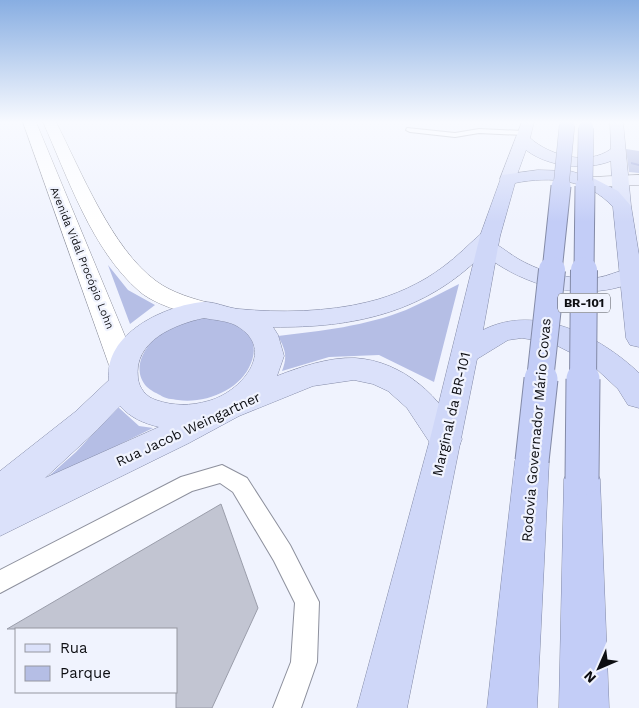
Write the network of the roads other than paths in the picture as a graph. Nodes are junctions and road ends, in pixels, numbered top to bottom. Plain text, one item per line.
1 (41, 155) edge
2 (65, 155) edge
3 (516, 155) edge
4 (547, 155) edge
5 (573, 155) edge
6 (577, 155) edge
7 (609, 155) edge
8 (618, 155) edge
9 (508, 179) junction
10 (620, 180) junction
11 (639, 180) edge
12 (592, 182) junction
13 (630, 201) edge
14 (489, 242) junction
15 (631, 275) junction
16 (204, 310) junction
17 (244, 317) junction
18 (638, 324) edge
19 (464, 354) junction
20 (123, 374) junction
21 (639, 396) edge
22 (228, 407) junction
23 (446, 439) junction
24 (0, 494) edge
25 (0, 517) edge
26 (0, 582) edge
27 (287, 708) edge
28 (382, 708) edge
29 (512, 708) edge
30 (584, 708) edge

1 - 20 street, Avenida Vidal Procópio Lohn
2 - 16 street, Avenida Vidal Procópio Lohn
3 - 9 main road, Marginal da BR-101
4 - 7 main road
5 - 29 highway, Rodovia Governador Mário Covas / BR-101, bridge
6 - 30 highway, Rodovia Governador Mário Covas / BR-101, bridge
8 - 10 main road
9 - 12 highway
9 - 14 highway, Marginal da BR-101
10 - 11 main road
10 - 12 main road
10 - 13 main road
12 - 13 highway
13 - 15 highway
14 - 15 main road
14 - 17 main road
14 - 19 highway, Marginal da BR-101
15 - 18 highway
16 - 17 main road
16 - 20 main road
17 - 22 main road
19 - 21 highway
19 - 23 highway, Marginal da BR-101
20 - 22 main road
20 - 24 main road
22 - 23 main road, Rua Jacob Weingartner
22 - 25 main road, Rua Jacob Weingartner
23 - 28 highway, Marginal da BR-101
26 - 27 lane

